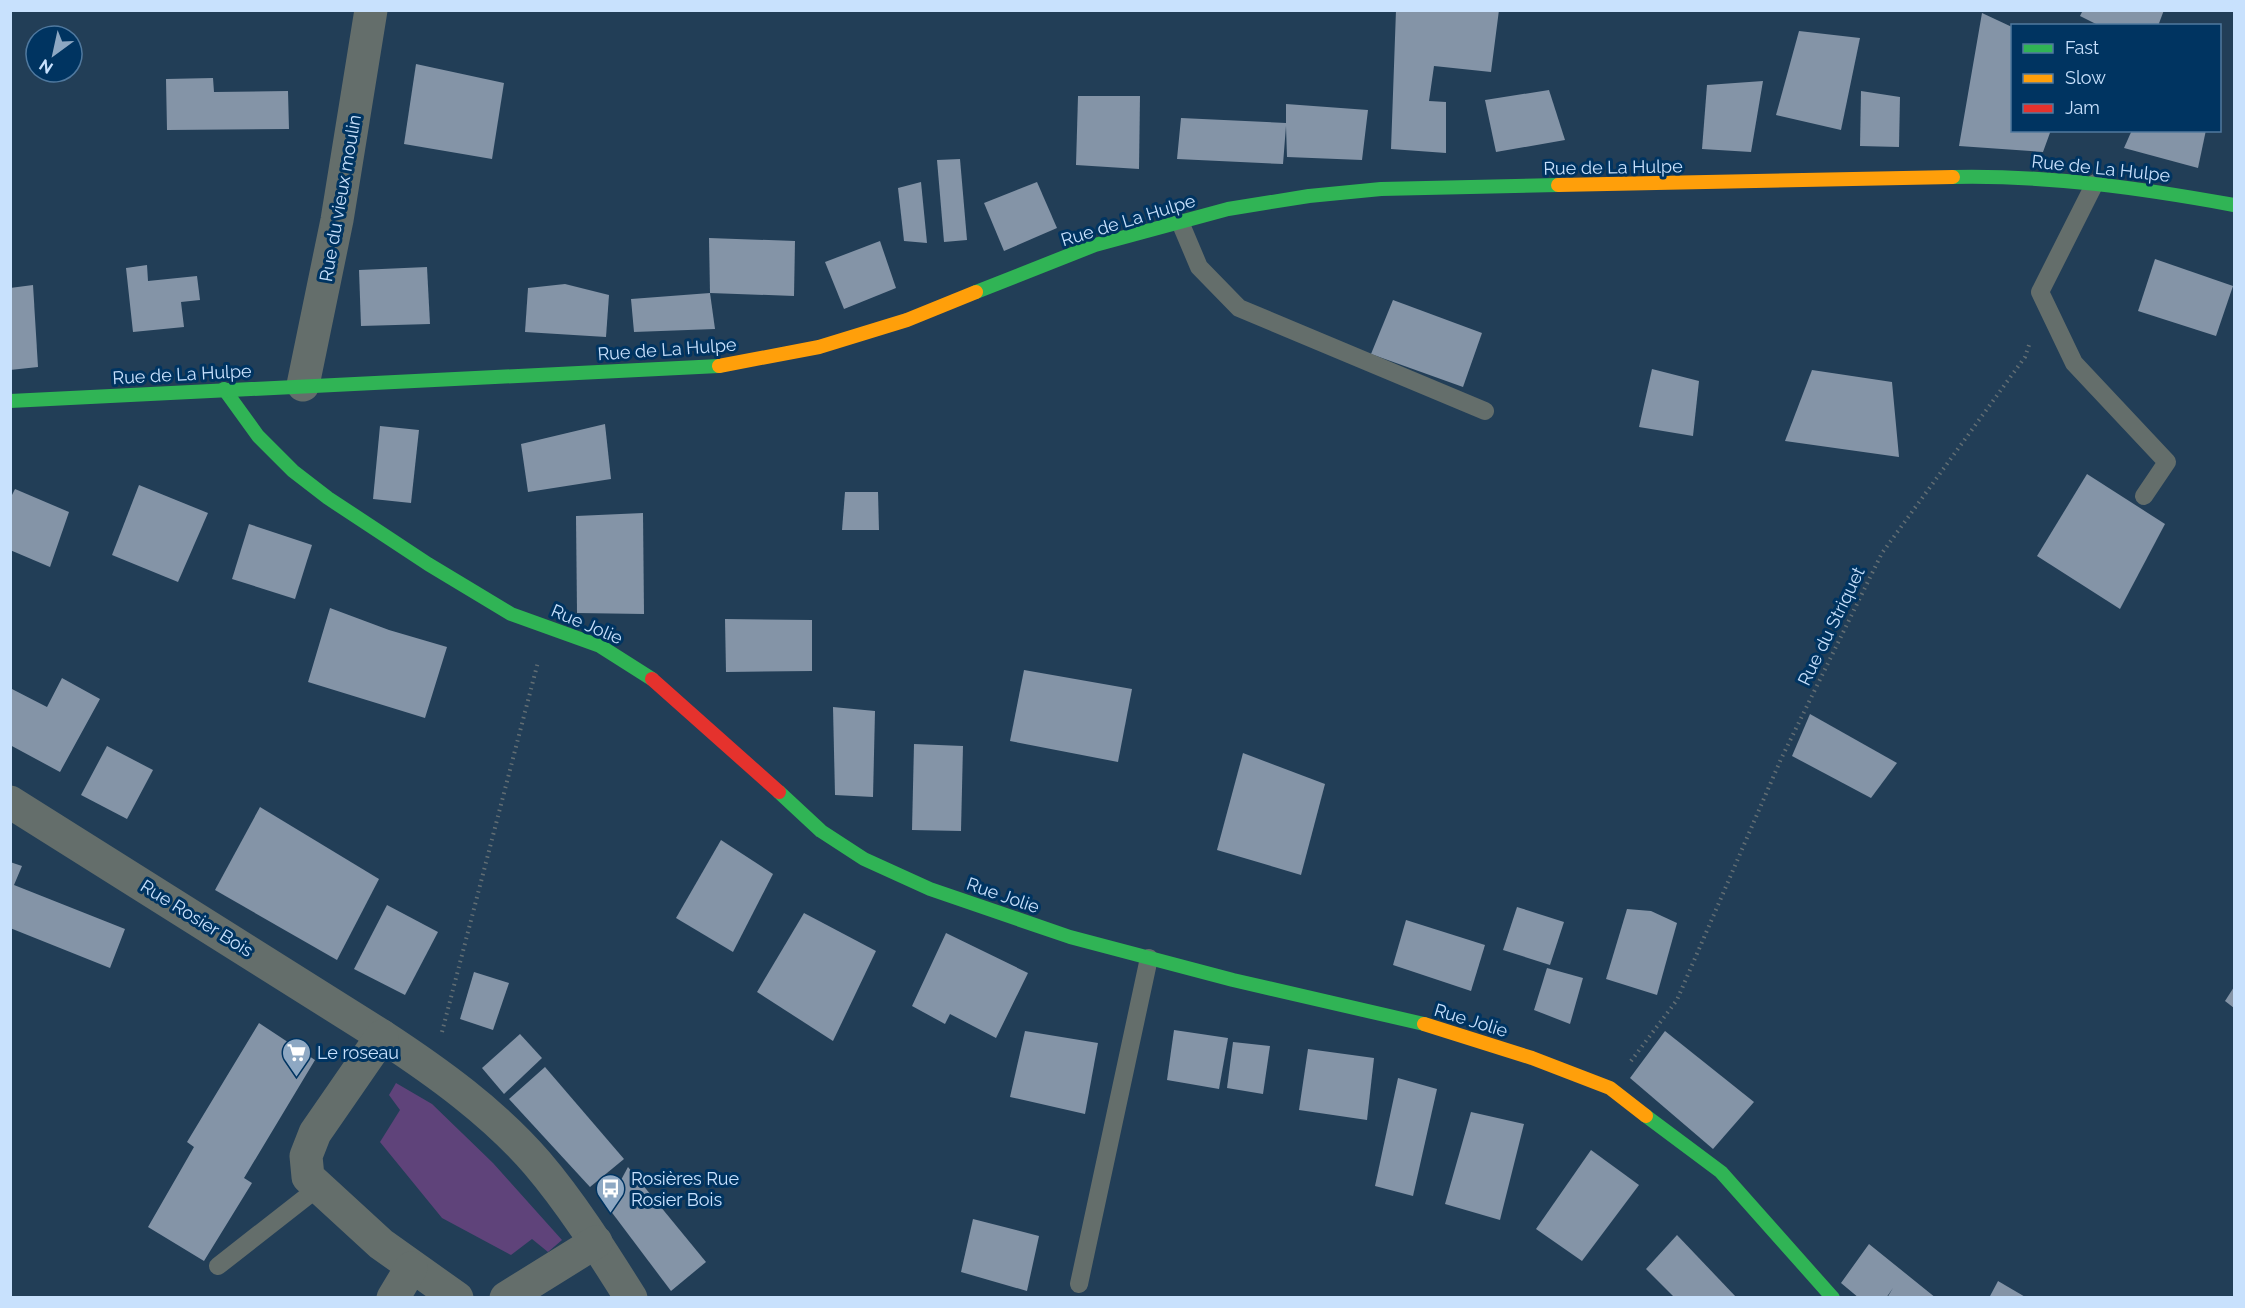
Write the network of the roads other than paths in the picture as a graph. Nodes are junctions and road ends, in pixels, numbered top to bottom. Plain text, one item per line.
1 (371, 10) edge
2 (2095, 183) junction
3 (2235, 205) edge
4 (1180, 222) junction
5 (303, 385) junction
6 (224, 389) junction
7 (10, 401) edge
8 (1485, 411) dead end
9 (2144, 496) dead end
10 (10, 802) edge
11 (1149, 958) junction
12 (382, 1036) junction
13 (319, 1187) junction
14 (596, 1242) junction
15 (218, 1266) dead end
16 (411, 1268) junction
17 (1080, 1284) dead end
18 (393, 1298) edge
19 (457, 1298) edge
20 (506, 1298) edge
21 (631, 1298) edge
22 (1833, 1298) edge

1 - 5 street, Rue du vieux moulin
2 - 3 street, Rue de La Hulpe
2 - 4 street, Rue de La Hulpe
2 - 9 lane
4 - 5 street, Rue de La Hulpe
4 - 8 lane
5 - 6 street, Rue de La Hulpe
6 - 7 street, Rue de La Hulpe
6 - 11 street, Rue Jolie
10 - 12 street, Rue Rosier Bois
11 - 17 lane
11 - 22 street, Rue Jolie
12 - 13 street
12 - 14 street, Rue Rosier Bois
13 - 15 lane
13 - 16 street
14 - 20 street
14 - 21 street, Rue Rosier Bois
16 - 18 street
16 - 19 street

